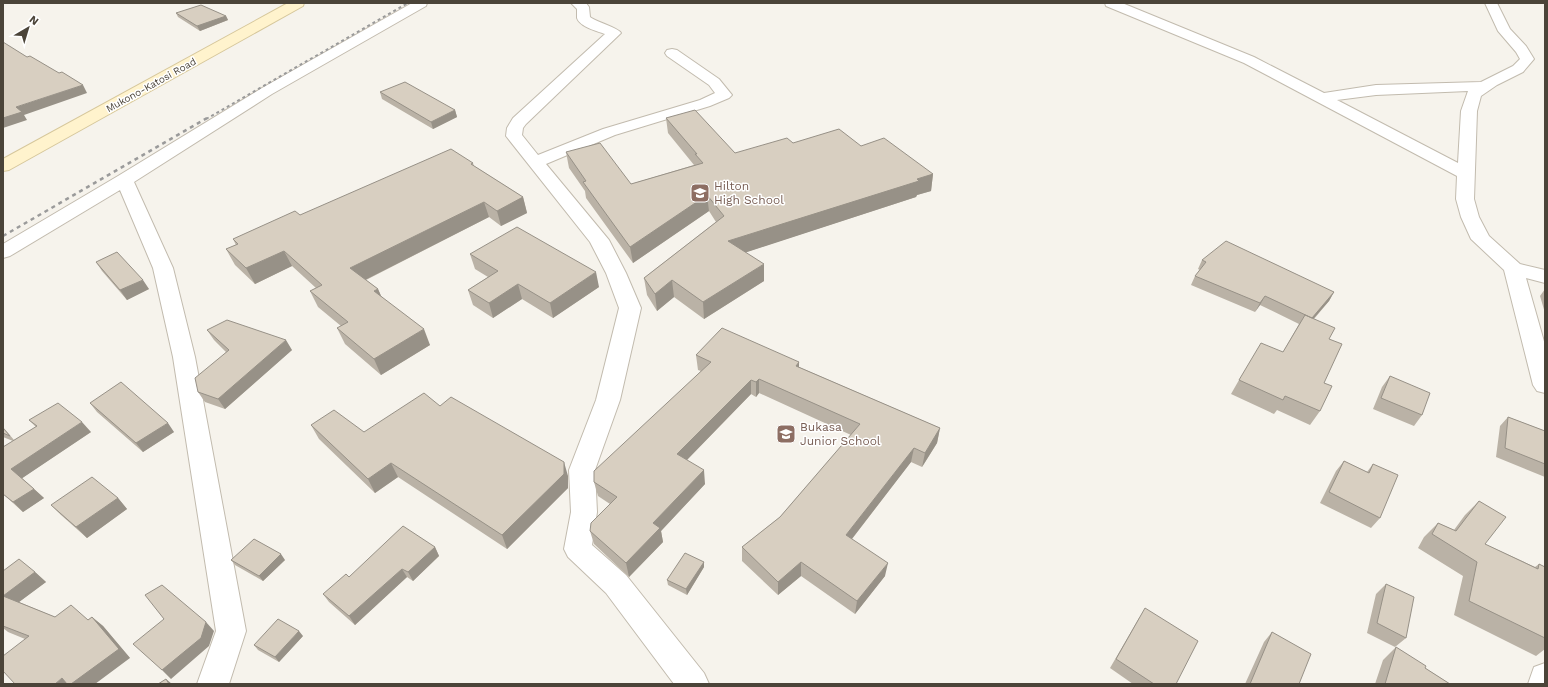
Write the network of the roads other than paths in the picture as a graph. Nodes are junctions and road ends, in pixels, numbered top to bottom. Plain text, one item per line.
1 (298, 3) edge
2 (421, 3) edge
3 (577, 3) edge
4 (1111, 3) edge
5 (1491, 3) edge
6 (672, 53) dead end
7 (1484, 86) junction
8 (1322, 98) junction
9 (535, 162) junction
10 (3, 166) edge
11 (1466, 174) junction
12 (124, 180) junction
13 (3, 252) edge
14 (1513, 268) junction
15 (1545, 277) edge
16 (1545, 385) edge
17 (1545, 678) edge
18 (213, 684) edge
19 (693, 684) edge
20 (1544, 684) edge

1 - 10 main road, Mukono-Katosi Road
2 - 12 street
3 - 9 street
4 - 8 street
5 - 7 street
6 - 9 street
7 - 8 street
7 - 11 street
8 - 11 street
9 - 19 street
11 - 14 street
12 - 13 street
12 - 18 street
14 - 15 street
14 - 16 street
17 - 20 street

